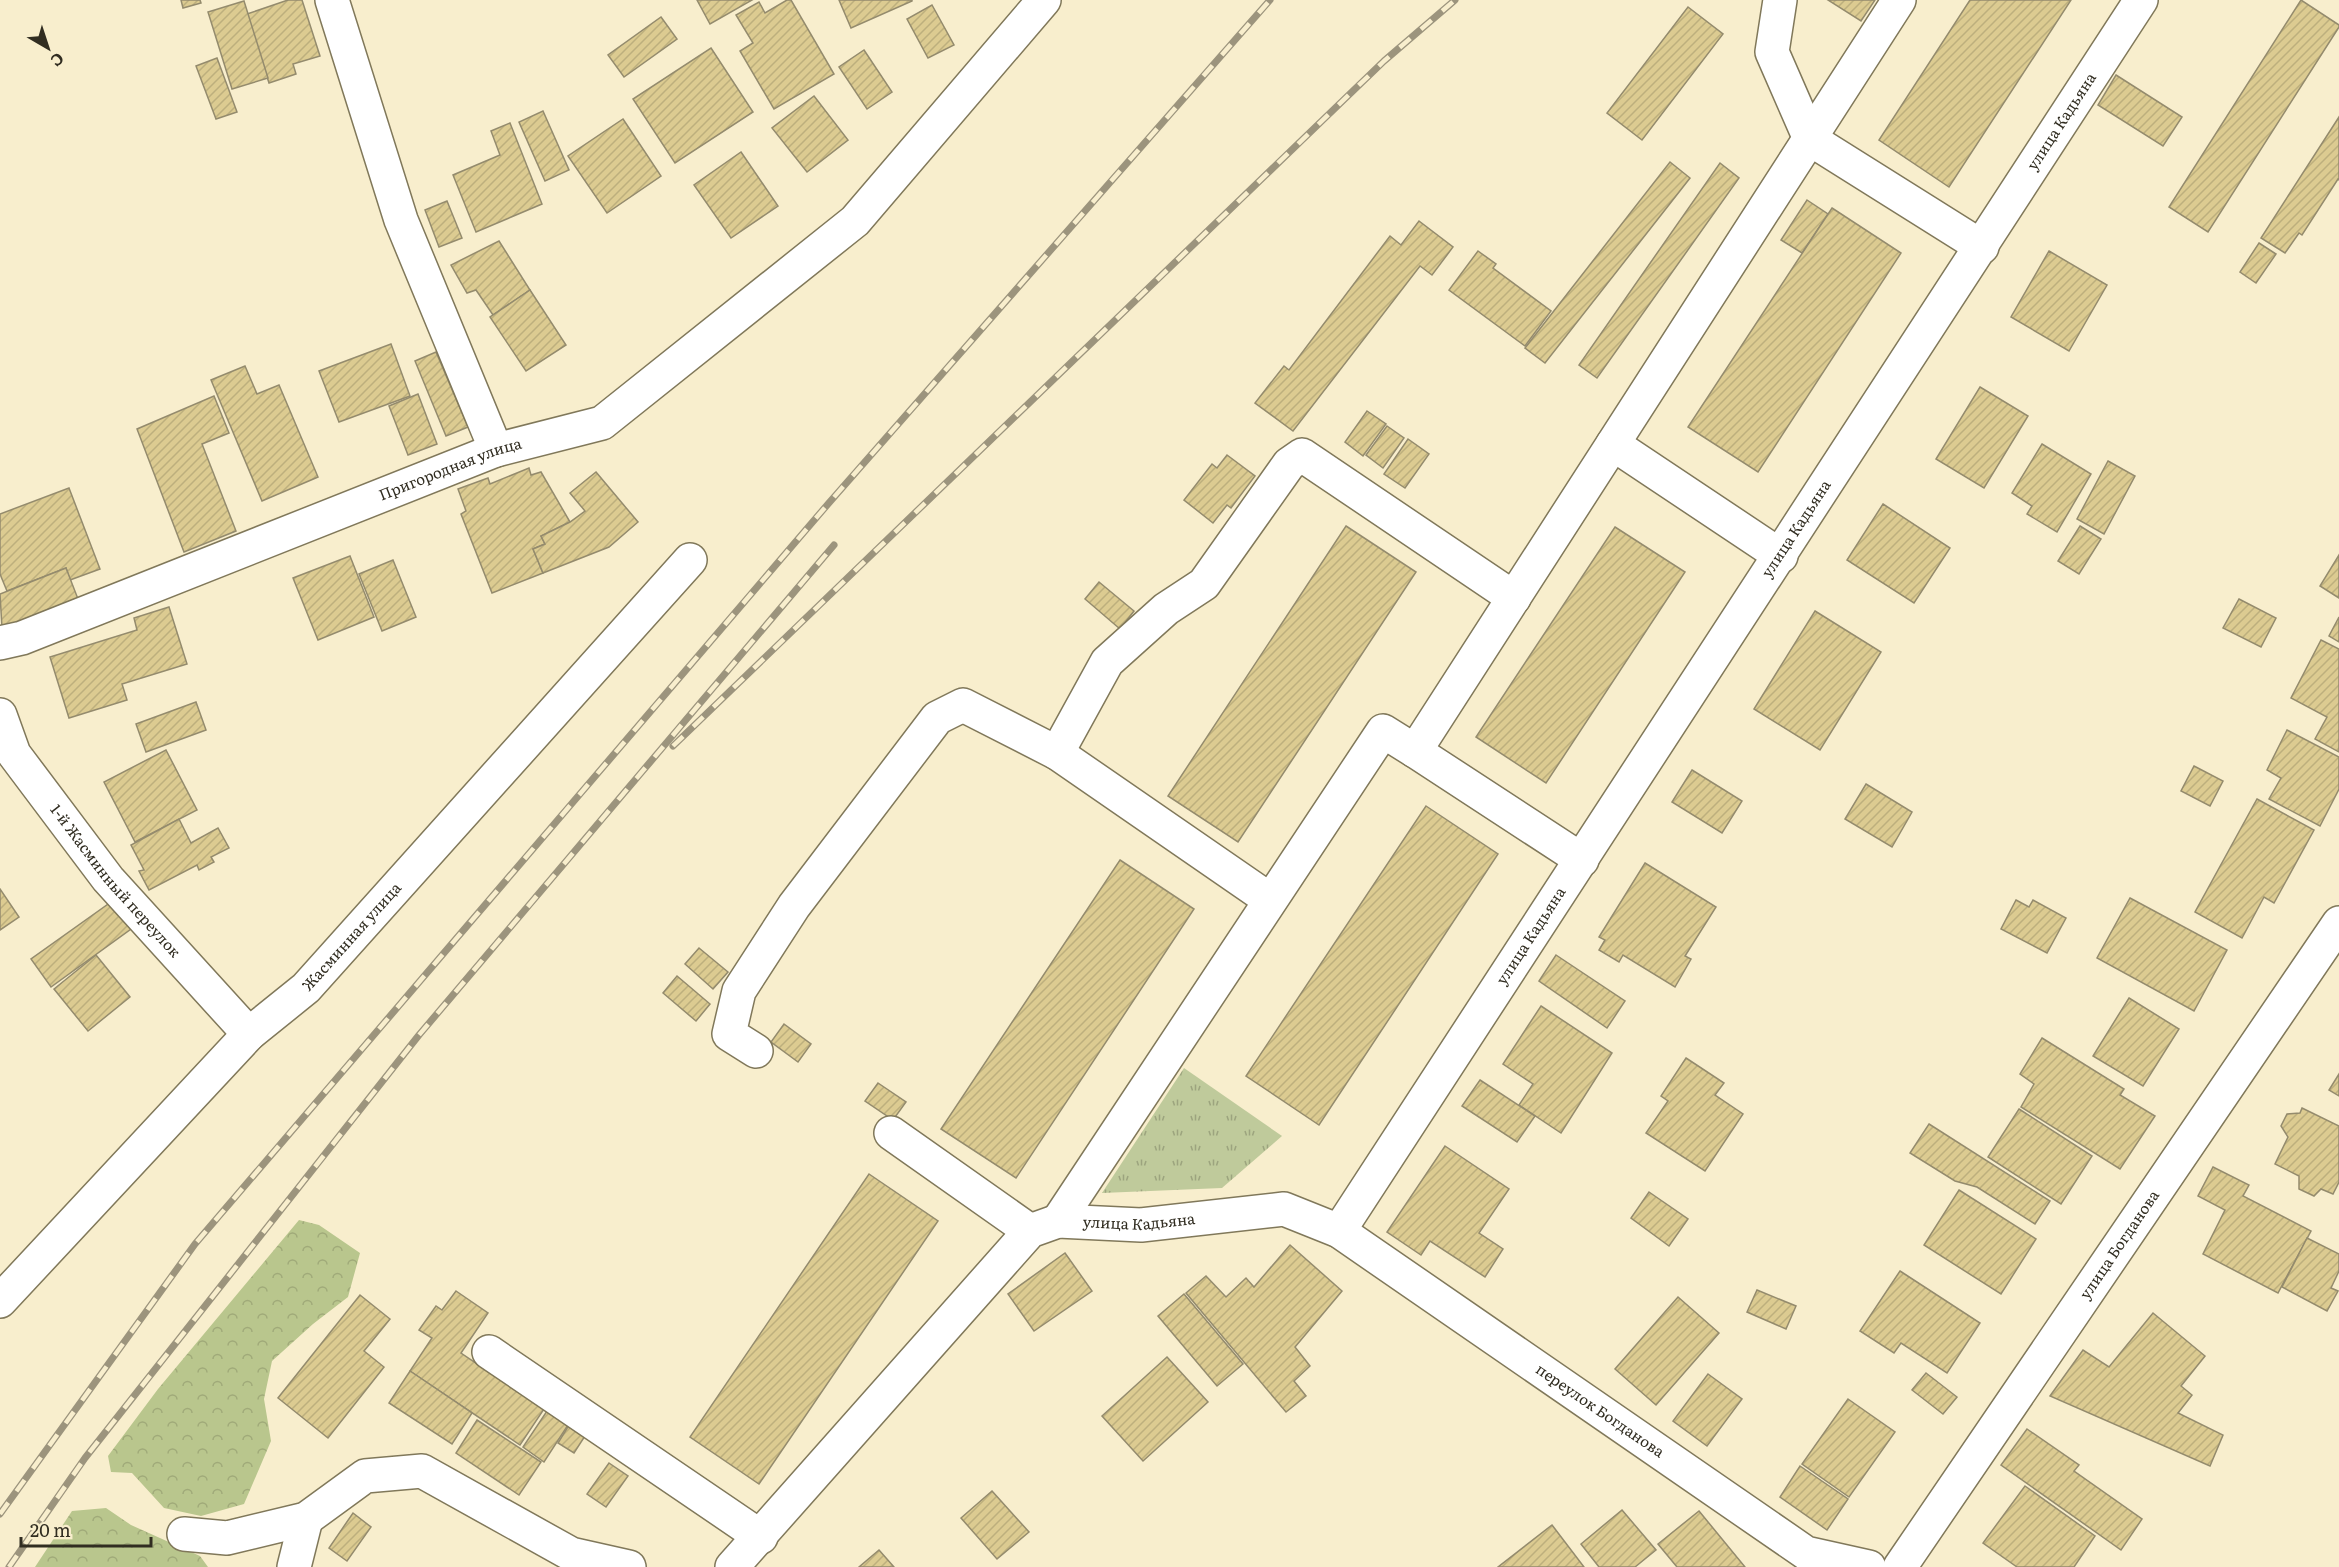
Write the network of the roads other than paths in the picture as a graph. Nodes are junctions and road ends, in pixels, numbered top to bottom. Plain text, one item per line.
1 (332, 0) edge
2 (1044, 0) edge
3 (1780, 0) edge
4 (1899, 0) edge
5 (2141, 0) edge
6 (1810, 139) junction
7 (1982, 247) junction
8 (1613, 444) junction
9 (496, 450) junction
10 (1781, 556) junction
11 (690, 560) dead end
12 (1514, 598) junction
13 (0, 643) edge
14 (0, 715) edge
15 (1415, 751) junction
16 (1057, 753) junction
17 (1582, 860) junction
18 (1270, 900) junction
19 (2339, 923) edge
20 (249, 1034) junction
21 (756, 1051) dead end
22 (891, 1133) dead end
23 (1044, 1226) junction
24 (1339, 1230) junction
25 (0, 1301) edge
26 (489, 1352) dead end
27 (306, 1519) junction
28 (184, 1534) dead end
29 (761, 1537) junction
30 (294, 1567) edge
31 (629, 1567) edge
32 (732, 1567) edge
33 (1869, 1567) edge
34 (1900, 1567) edge

1 - 9 street
2 - 9 street, Пригородная улица
3 - 6 street
4 - 6 street
5 - 7 street, улица Кадьяна
6 - 7 street
6 - 8 street
7 - 10 street, улица Кадьяна
8 - 10 street
8 - 12 street
9 - 13 street, Пригородная улица
10 - 17 street, улица Кадьяна
11 - 20 street, Жасминная улица
12 - 15 street
12 - 16 street
14 - 20 street, 1-й Жасминный переулок
15 - 17 street
15 - 18 street
16 - 18 street
16 - 21 street
17 - 24 street, улица Кадьяна
18 - 23 street
19 - 34 street, улица Богданова
20 - 25 street, Жасминная улица
22 - 23 street
23 - 24 street, улица Кадьяна
23 - 29 street
24 - 33 street, переулок Богданова
26 - 29 street
27 - 28 street
27 - 30 street
27 - 31 street
29 - 32 street

